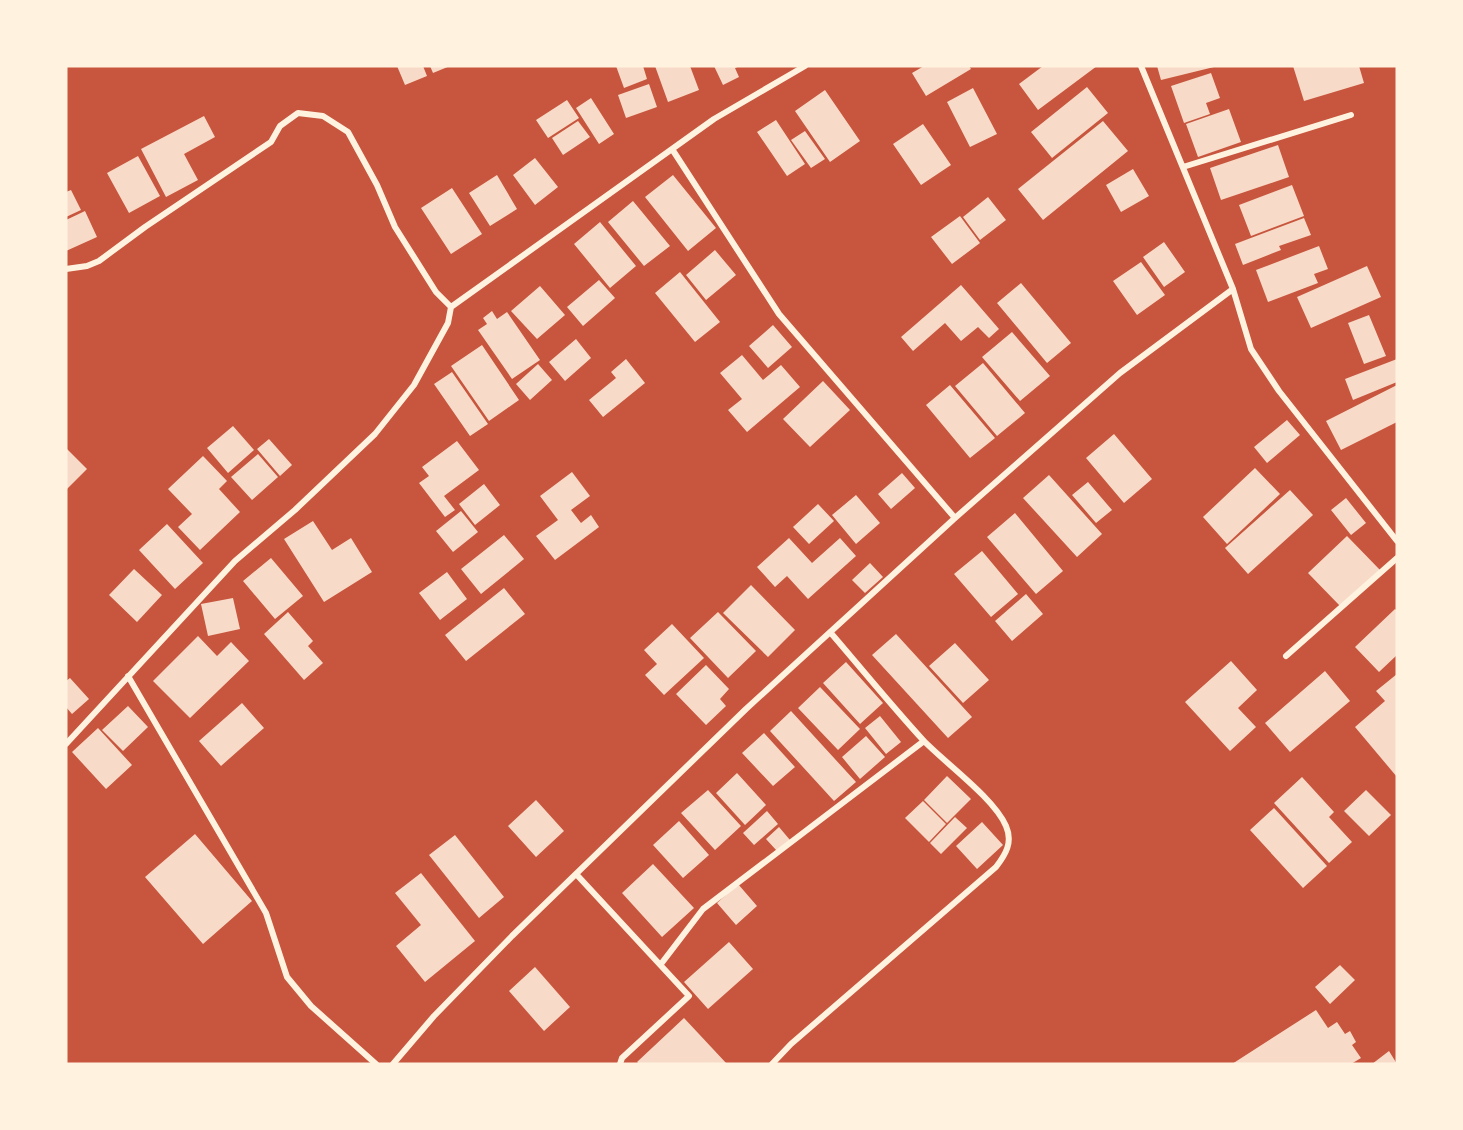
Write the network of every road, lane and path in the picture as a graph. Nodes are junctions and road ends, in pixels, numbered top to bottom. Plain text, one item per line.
1 (805, 66) edge
2 (1141, 66) edge
3 (1351, 114) dead end
4 (672, 149) junction
5 (1183, 167) junction
6 (66, 269) edge
7 (1233, 289) junction
8 (451, 307) junction
9 (955, 518) junction
10 (1397, 541) edge
11 (1397, 558) edge
12 (830, 632) junction
13 (1286, 656) dead end
14 (128, 676) junction
15 (924, 741) junction
16 (66, 744) edge
17 (577, 875) junction
18 (661, 964) junction
19 (376, 1064) edge
20 (393, 1064) edge
21 (620, 1064) edge
22 (771, 1064) edge

1 - 4 street
2 - 5 street
3 - 5 street
4 - 8 street
4 - 9 street
5 - 7 street
6 - 8 street
7 - 9 street
7 - 10 street
8 - 14 street
9 - 12 street
11 - 13 street
12 - 15 street
12 - 17 street
14 - 16 street
14 - 19 street
15 - 18 street
15 - 22 street
17 - 18 street
17 - 20 street
18 - 21 street

